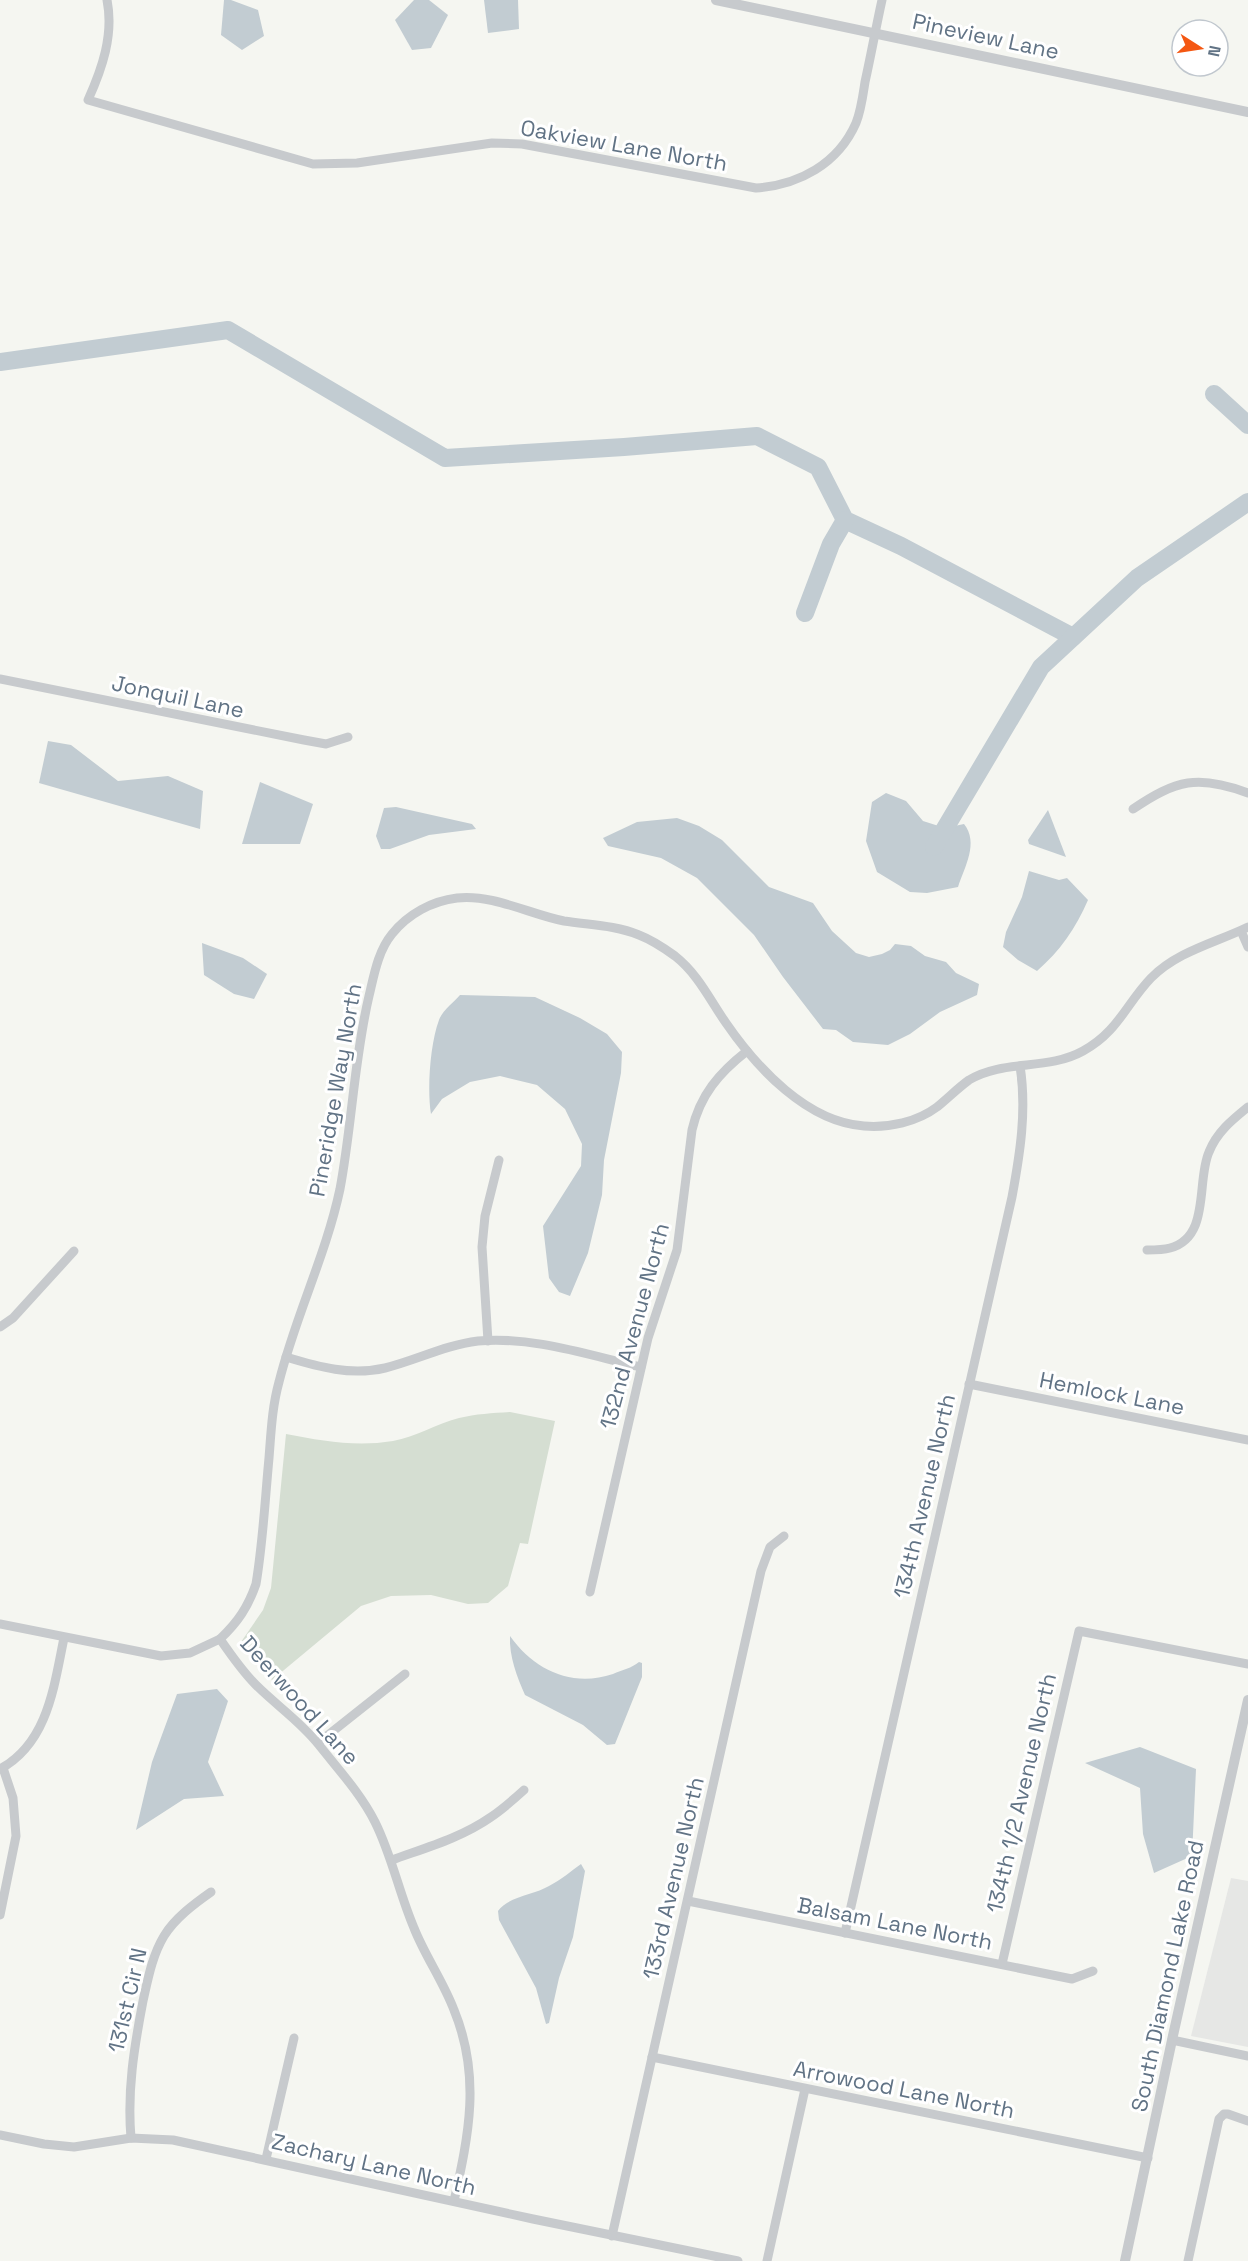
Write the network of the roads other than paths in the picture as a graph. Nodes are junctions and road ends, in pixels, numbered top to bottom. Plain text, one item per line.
1 (107, 0) edge
2 (716, 0) edge
3 (882, 0) edge
4 (875, 33) junction
5 (1248, 112) edge
6 (0, 679) edge
7 (348, 737) dead end
8 (1248, 793) edge
9 (1133, 809) dead end
10 (1245, 929) edge
11 (1248, 947) edge
12 (747, 1051) junction
13 (1020, 1066) junction
14 (1248, 1107) edge
15 (499, 1160) dead end
16 (1147, 1250) dead end
17 (74, 1251) dead end
18 (0, 1328) edge
19 (488, 1341) junction
20 (286, 1357) junction
21 (640, 1367) junction
22 (969, 1384) junction
23 (1248, 1440) edge
24 (784, 1536) dead end
25 (590, 1592) dead end
26 (0, 1624) edge
27 (64, 1638) junction
28 (220, 1639) junction
29 (1248, 1664) edge
30 (405, 1674) dead end
31 (1248, 1700) edge
32 (318, 1743) junction
33 (1, 1769) edge
34 (524, 1790) dead end
35 (392, 1860) junction
36 (211, 1892) dead end
37 (688, 1901) junction
38 (0, 1915) edge
39 (845, 1933) junction
40 (1002, 1964) junction
41 (1093, 1971) dead end
42 (294, 2038) dead end
43 (1172, 2040) junction
44 (1248, 2056) edge
45 (652, 2057) junction
46 (805, 2089) junction
47 (1248, 2121) edge
48 (0, 2135) edge
49 (131, 2138) junction
50 (1148, 2158) junction
51 (266, 2159) junction
52 (454, 2201) junction
53 (612, 2236) junction
54 (738, 2261) edge
55 (767, 2261) edge
56 (1125, 2261) edge
57 (1188, 2261) edge

1 - 4 street, Oakview Lane North
2 - 4 street, Pineview Lane
3 - 4 street, Oakview Lane North
4 - 5 street, Pineview Lane
6 - 7 street, Jonquil Lane
8 - 9 street
10 - 11 street
10 - 13 street, Pineridge Way North
12 - 13 street, Pineridge Way North
12 - 20 street, Pineridge Way North
12 - 21 street, 132nd Avenue North
13 - 22 street, 134th Avenue North
14 - 16 street
15 - 19 street
17 - 18 street
19 - 20 street
19 - 21 street
20 - 28 street, Pineridge Way North
21 - 25 street, 132nd Avenue North
22 - 23 street, Hemlock Lane
22 - 39 street, 134th Avenue North
24 - 37 street, 133rd Avenue North
26 - 27 street, Deerwood Lane
27 - 28 street, Deerwood Lane
27 - 33 street
28 - 32 street, Deerwood Lane
29 - 40 street, 134th 1/2 Avenue North
30 - 32 street
31 - 43 street, South Diamond Lake Road
32 - 35 street, Deerwood Lane
33 - 38 street
34 - 35 street
35 - 52 street, Deerwood Lane
36 - 49 street, 131st Cir N
37 - 39 street, Balsam Lane North
37 - 45 street, 133rd Avenue North
39 - 40 street, Balsam Lane North
40 - 41 street, Balsam Lane North
42 - 51 street
43 - 44 street
43 - 50 street, South Diamond Lake Road
45 - 46 street, Arrowood Lane North
45 - 53 street, 133rd Avenue North
46 - 50 street, Arrowood Lane North
46 - 55 street
47 - 57 street
48 - 49 street, Zachary Lane North
49 - 51 street, Zachary Lane North
50 - 56 street, South Diamond Lake Road
51 - 52 street, Zachary Lane North
52 - 53 street, Zachary Lane North
53 - 54 street, Zachary Lane North

